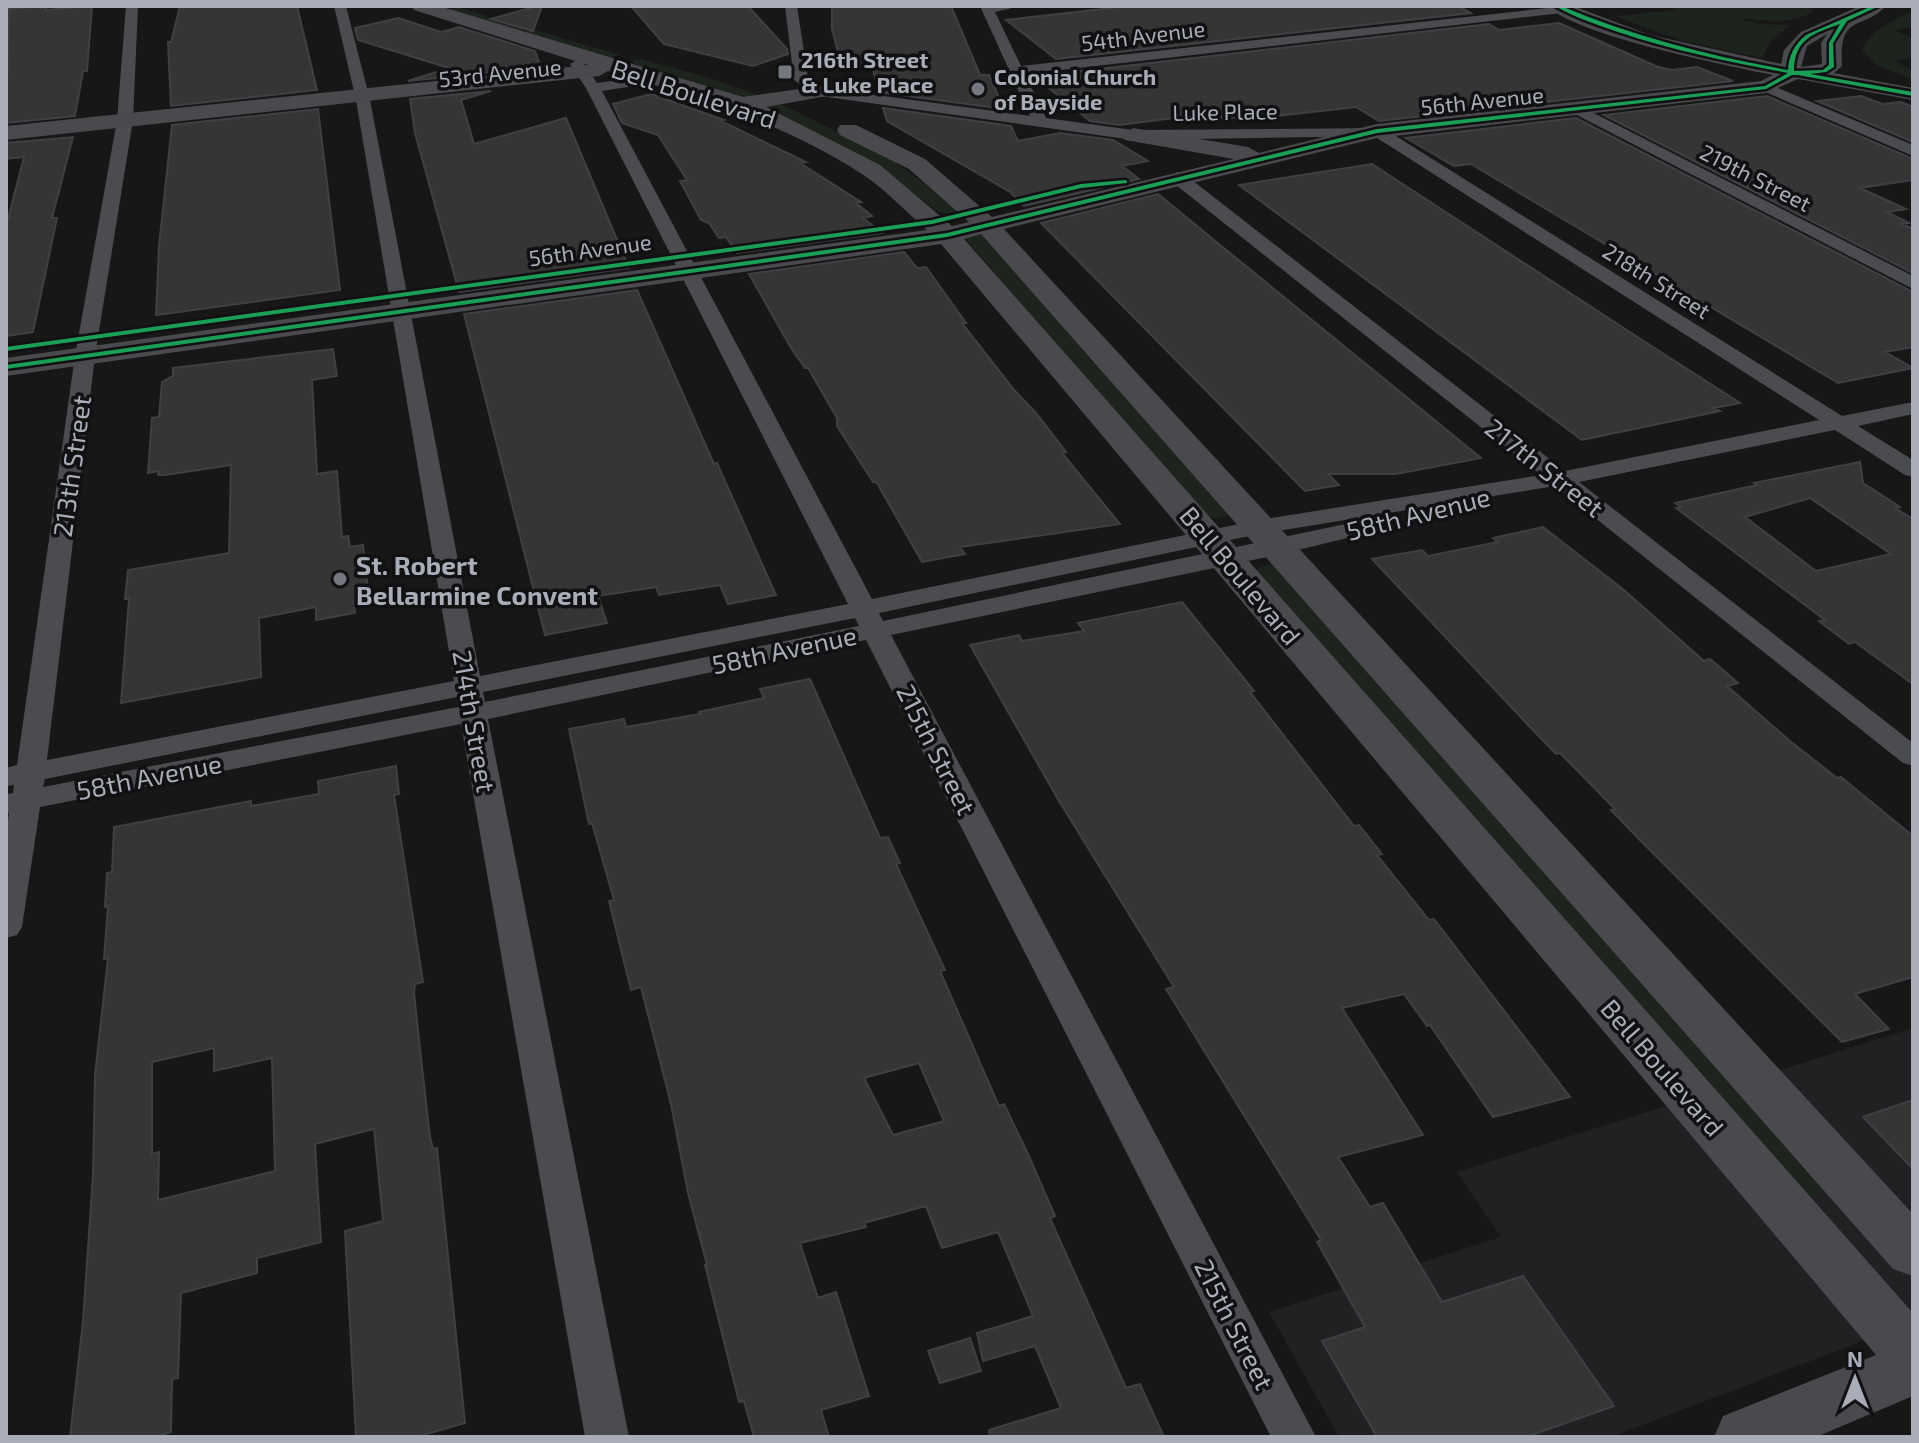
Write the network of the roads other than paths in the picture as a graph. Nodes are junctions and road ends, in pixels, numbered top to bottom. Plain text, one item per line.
1 (132, 6) edge
2 (340, 6) edge
3 (468, 6) edge
4 (791, 6) edge
5 (1015, 6) edge
6 (1877, 6) edge
7 (431, 7) edge
8 (1560, 7) edge
9 (986, 8) edge
10 (1845, 20) junction
11 (1831, 53) junction
12 (610, 69) junction
13 (1015, 71) junction
14 (1791, 74) junction
15 (1766, 87) junction
16 (781, 89) junction
17 (361, 90) junction
18 (1913, 93) edge
19 (1578, 110) junction
20 (125, 116) junction
21 (1040, 122) junction
22 (6, 124) edge
23 (1377, 131) junction
24 (6, 133) edge
25 (1133, 135) junction
26 (1913, 151) edge
27 (1269, 158) junction
28 (1177, 177) junction
29 (959, 223) junction
30 (683, 264) junction
31 (1913, 283) edge
32 (398, 303) junction
33 (87, 347) junction
34 (6, 349) edge
35 (6, 367) edge
36 (1913, 408) edge
37 (1838, 423) junction
38 (1913, 470) edge
39 (1559, 479) junction
40 (1268, 538) junction
41 (1218, 548) junction
42 (870, 620) junction
43 (471, 700) junction
44 (1913, 757) edge
45 (18, 774) edge
46 (15, 802) edge
47 (6, 927) edge
48 (1913, 1252) edge
49 (1913, 1356) edge
50 (1913, 1368) edge
51 (607, 1437) edge
52 (1294, 1437) edge
53 (1745, 1437) edge

1 - 20 street, 213th Street
2 - 17 street, 214th Street
3 - 12 street, Bell Boulevard
4 - 16 street
5 - 9 street
6 - 10 street
7 - 12 street, Bell Boulevard
8 - 13 street, 54th Avenue
8 - 14 street
9 - 13 street
10 - 11 street, 56th Avenue
10 - 14 street
11 - 14 street, 56th Avenue
11 - 18 street
12 - 16 street, Bell Boulevard
12 - 17 street, 53rd Avenue
12 - 30 street, 215th Street
13 - 21 street
14 - 15 street, 56th Avenue
14 - 18 street
15 - 19 street, 56th Avenue
15 - 26 street
16 - 21 street, Luke Place
16 - 29 street, Bell Boulevard
17 - 20 street, 53rd Avenue
17 - 32 street, 214th Street
19 - 23 street, 56th Avenue
19 - 31 street, 219th Street
20 - 22 street, 53rd Avenue
20 - 24 street, 53rd Avenue
20 - 33 street, 213th Street
21 - 25 street, Luke Place
23 - 25 street, Luke Place
23 - 27 street, 56th Avenue
23 - 37 street, 218th Street
25 - 27 street
27 - 28 street, 56th Avenue
28 - 29 street, 56th Avenue
28 - 39 street, 217th Street
29 - 30 street, 56th Avenue
29 - 40 street, Bell Boulevard
29 - 41 street, Bell Boulevard
30 - 32 street, 56th Avenue
30 - 42 street, 215th Street
32 - 33 street, 56th Avenue
32 - 43 street, 214th Street
33 - 34 street, 56th Avenue
33 - 35 street, 56th Avenue
33 - 45 street, 213th Street
36 - 37 street, 58th Avenue
37 - 38 street, 218th Street
37 - 39 street, 58th Avenue
39 - 40 street, 58th Avenue
39 - 44 street, 217th Street
40 - 41 street, 58th Avenue
40 - 48 street, Bell Boulevard
41 - 42 street, 58th Avenue
41 - 49 street, Bell Boulevard
42 - 43 street, 58th Avenue
42 - 52 street, 215th Street
43 - 45 street, 58th Avenue
43 - 46 street, 58th Avenue
43 - 51 street, 214th Street
45 - 46 street, 213th Street
46 - 47 street, 213th Street
50 - 53 street

